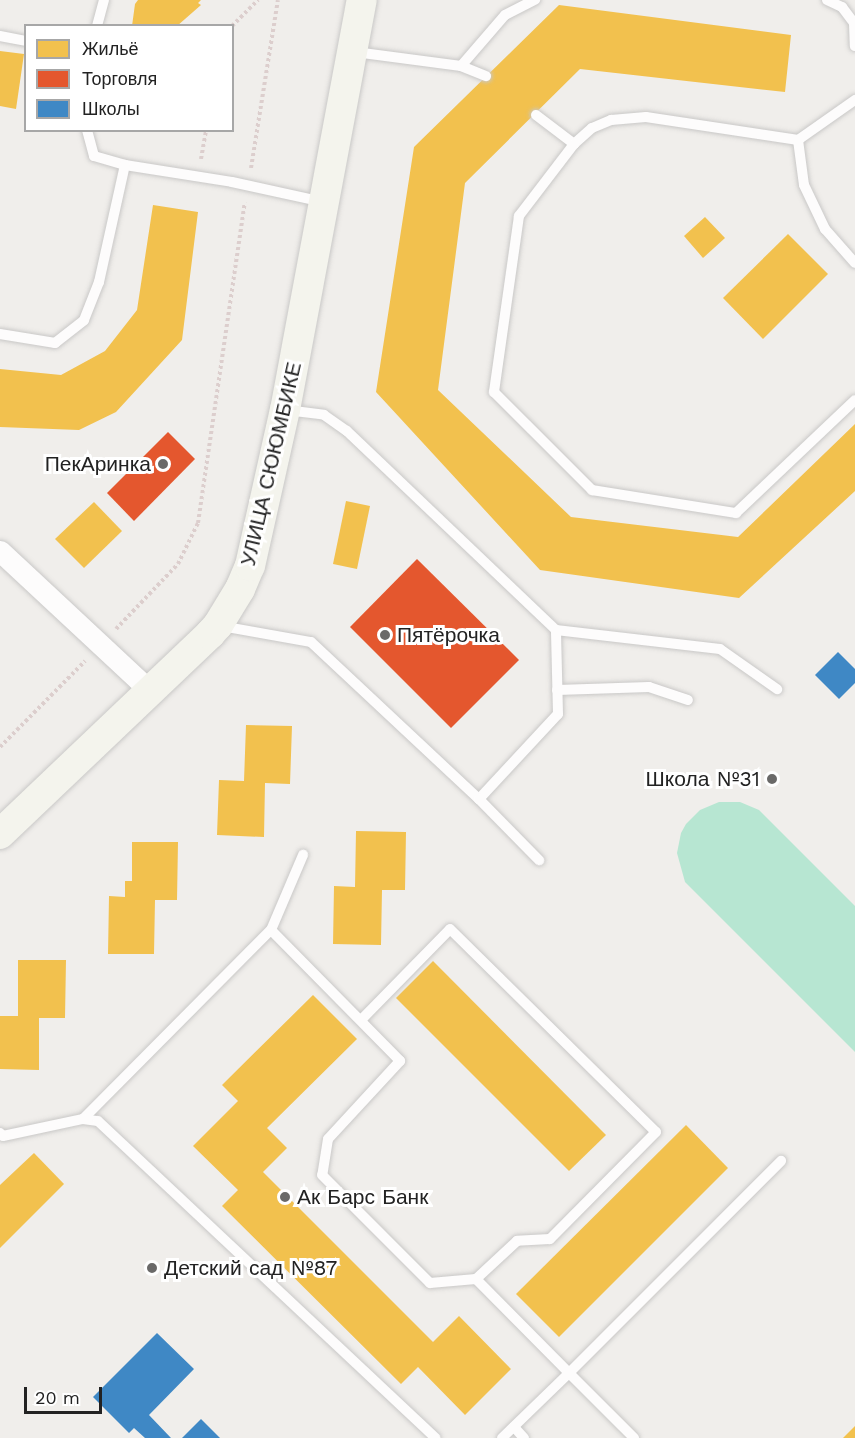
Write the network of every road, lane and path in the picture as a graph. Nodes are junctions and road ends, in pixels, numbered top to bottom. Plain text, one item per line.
1 (104, 0) edge
2 (258, 0) edge
3 (278, 0) edge
4 (362, 0) edge
5 (535, 0) edge
6 (827, 0) edge
7 (98, 24) edge
8 (234, 24) edge
9 (0, 36) edge
10 (24, 41) edge
11 (855, 46) edge
12 (353, 52) junction
13 (461, 66) junction
14 (486, 76) dead end
15 (855, 100) edge
16 (536, 115) dead end
17 (88, 132) edge
18 (206, 132) edge
19 (798, 140) junction
20 (574, 144) junction
21 (125, 165) junction
22 (198, 177) junction
23 (248, 185) junction
24 (325, 202) junction
25 (855, 263) edge
26 (0, 333) edge
27 (855, 400) edge
28 (285, 410) junction
29 (0, 551) edge
30 (218, 625) junction
31 (556, 630) junction
32 (101, 645) junction
33 (777, 689) dead end
34 (557, 690) junction
35 (151, 692) junction
36 (688, 700) dead end
37 (0, 747) edge
38 (479, 799) junction
39 (0, 834) edge
40 (303, 855) dead end
41 (539, 860) dead end
42 (271, 930) junction
43 (361, 1020) junction
44 (83, 1119) junction
45 (1, 1136) edge
46 (781, 1161) dead end
47 (476, 1279) junction
48 (569, 1373) junction
49 (514, 1427) junction
50 (436, 1438) edge
51 (502, 1438) edge
52 (524, 1438) edge
53 (634, 1438) edge

1 - 7 lane
2 - 8 path
3 - 23 path
4 - 12 street, УЛИЦА СЮЮМБИКЕ
5 - 13 lane
6 - 11 lane
9 - 10 lane
12 - 13 lane
12 - 24 street, УЛИЦА СЮЮМБИКЕ
13 - 14 lane
15 - 19 lane
16 - 20 lane
17 - 21 lane
18 - 22 path
19 - 20 lane
19 - 25 lane
20 - 27 lane
21 - 22 lane
21 - 26 lane
22 - 23 lane
23 - 24 lane
23 - 32 path
24 - 28 street, УЛИЦА СЮЮМБИКЕ
28 - 30 street, УЛИЦА СЮЮМБИКЕ
28 - 31 lane
29 - 32 street
30 - 35 street, УЛИЦА СЮЮМБИКЕ
30 - 38 lane
31 - 33 lane
31 - 34 lane
32 - 35 street
32 - 37 path
34 - 36 lane
34 - 38 lane
35 - 39 street, УЛИЦА СЮЮМБИКЕ
38 - 41 lane
40 - 42 lane
42 - 43 lane
42 - 44 lane
43 - 47 lane
43 - 47 lane
44 - 45 lane
44 - 50 lane
46 - 48 lane
47 - 48 lane
48 - 49 lane
48 - 53 lane
49 - 51 lane
49 - 52 lane

